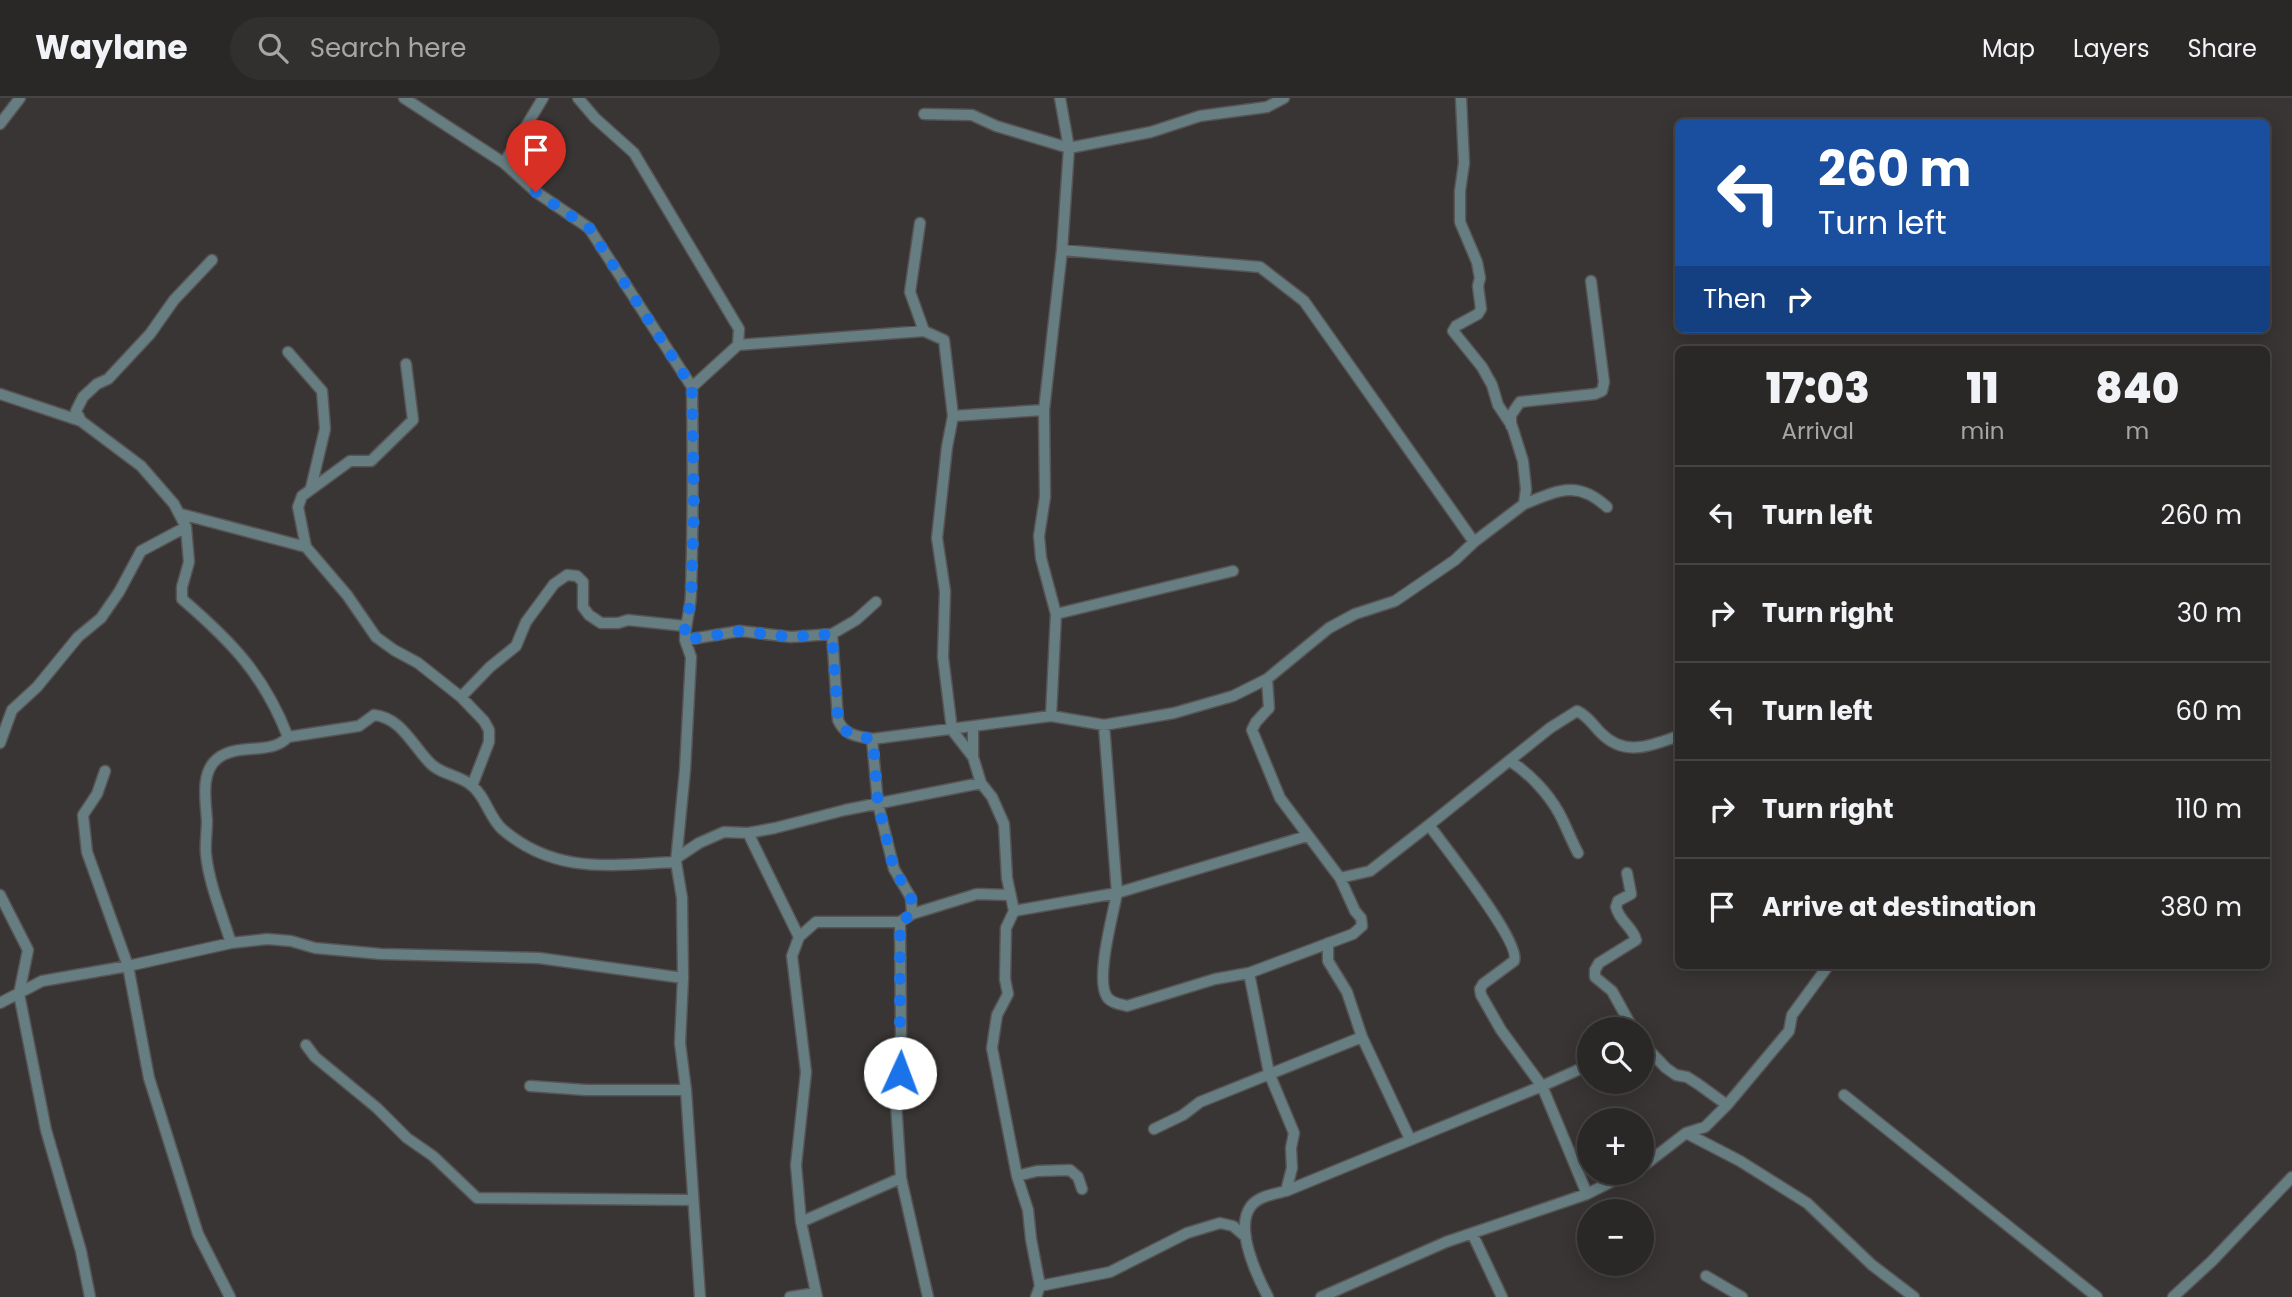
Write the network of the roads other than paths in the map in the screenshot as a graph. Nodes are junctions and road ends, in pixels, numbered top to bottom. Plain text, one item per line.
1 (20, 98) edge
2 (404, 98) edge
3 (543, 98) edge
4 (578, 98) edge
5 (1060, 98) edge
6 (1284, 98) edge
7 (1461, 98) edge
8 (924, 114) dead end
9 (0, 124) edge
10 (1069, 148) junction
11 (504, 163) junction
12 (920, 223) dead end
13 (1062, 250) junction
14 (212, 260) dead end
15 (1591, 281) dead end
16 (924, 331) junction
17 (738, 345) junction
18 (288, 352) dead end
19 (406, 364) dead end
20 (692, 387) junction
21 (0, 394) edge
22 (1044, 410) junction
23 (953, 416) junction
24 (80, 421) junction
25 (1511, 426) junction
26 (311, 488) junction
27 (1524, 505) junction
28 (1607, 507) dead end
29 (181, 514) junction
30 (186, 527) junction
31 (1474, 542) junction
32 (306, 547) junction
33 (1233, 571) dead end
34 (876, 602) dead end
35 (1056, 614) junction
36 (685, 626) junction
37 (832, 634) junction
38 (685, 640) junction
39 (1267, 679) junction
40 (461, 696) junction
41 (1051, 716) junction
42 (1104, 725) junction
43 (973, 727) junction
44 (952, 730) junction
45 (288, 737) junction
46 (1675, 737) edge
47 (873, 739) junction
48 (0, 743) edge
49 (973, 757) junction
50 (1510, 761) junction
51 (104, 771) dead end
52 (981, 783) junction
53 (472, 786) junction
54 (878, 804) junction
55 (1429, 825) junction
56 (748, 833) junction
57 (1307, 836) junction
58 (1578, 853) dead end
59 (677, 860) junction
60 (1627, 873) dead end
61 (1340, 878) junction
62 (1117, 892) junction
63 (0, 895) edge
64 (1010, 895) junction
65 (1014, 911) junction
66 (912, 914) junction
67 (900, 922) junction
68 (799, 937) junction
69 (231, 943) junction
70 (1328, 943) junction
71 (128, 965) junction
72 (1826, 969) edge
73 (1250, 973) junction
74 (683, 978) junction
75 (19, 994) junction
76 (0, 1003) edge
77 (1626, 1017) edge
78 (1362, 1037) junction
79 (306, 1045) dead end
80 (1654, 1056) edge
81 (1577, 1070) edge
82 (1269, 1073) junction
83 (530, 1086) dead end
84 (1542, 1086) junction
85 (686, 1090) junction
86 (1844, 1095) dead end
87 (1727, 1105) junction
88 (1154, 1129) dead end
89 (1686, 1133) junction
90 (1410, 1139) junction
91 (1654, 1158) edge
92 (1017, 1176) junction
93 (2292, 1177) edge
94 (901, 1178) junction
95 (1605, 1185) edge
96 (1082, 1189) dead end
97 (1286, 1191) junction
98 (1587, 1194) junction
99 (694, 1200) junction
100 (802, 1222) junction
101 (1472, 1233) junction
102 (1246, 1237) junction
103 (1706, 1276) dead end
104 (1040, 1286) junction
105 (816, 1295) edge
106 (90, 1297) edge
107 (230, 1297) edge
108 (700, 1297) edge
109 (790, 1297) edge
110 (928, 1297) edge
111 (1036, 1297) edge
112 (1269, 1297) edge
113 (1321, 1297) edge
114 (1502, 1297) edge
115 (1742, 1297) edge
116 (1914, 1297) edge
117 (2097, 1297) edge
118 (2173, 1297) edge

1 - 9 street
2 - 11 street
3 - 11 street
4 - 17 street
5 - 10 street
6 - 10 street
7 - 25 street
8 - 10 street
10 - 13 street
11 - 20 street
12 - 16 street
13 - 22 street
13 - 31 street
14 - 24 street
15 - 25 street
16 - 17 street
16 - 23 street
17 - 20 street
18 - 26 street
19 - 26 street
20 - 36 street
21 - 24 street
22 - 23 street
22 - 35 street
23 - 44 street
24 - 29 street
25 - 27 street
26 - 32 street
27 - 28 street
27 - 31 street
29 - 30 street
29 - 32 street
30 - 45 street
30 - 48 street
31 - 39 street
32 - 40 street
33 - 35 street
34 - 37 street
35 - 41 street
36 - 38 street
36 - 40 street
37 - 38 street
37 - 47 street
38 - 59 street
39 - 42 street
39 - 57 street
40 - 53 street
41 - 42 street
41 - 43 street
42 - 62 street
43 - 44 street
43 - 49 street
44 - 47 street
44 - 49 street
45 - 53 street
45 - 69 street
46 - 50 street
47 - 54 street
49 - 52 street
50 - 55 street
50 - 58 street
51 - 71 street
52 - 54 street
52 - 64 street
53 - 59 street
54 - 56 street
54 - 66 street
55 - 61 street
55 - 84 street
56 - 59 street
56 - 68 street
57 - 61 street
57 - 62 street
59 - 74 street
60 - 77 street
61 - 70 street
62 - 65 street
62 - 73 street
63 - 75 street
64 - 65 street
64 - 66 street
65 - 92 street
66 - 67 street
67 - 68 street
67 - 94 street
68 - 100 street
69 - 71 street
69 - 74 street
70 - 73 street
70 - 78 street
71 - 75 street
71 - 107 street
72 - 87 street
73 - 82 street
74 - 85 street
75 - 76 street
75 - 106 street
78 - 82 street
78 - 90 street
79 - 99 street
80 - 87 street
81 - 84 street
82 - 88 street
82 - 97 street
83 - 85 street
84 - 90 street
84 - 98 street
85 - 99 street
86 - 117 street
87 - 89 street
89 - 91 street
89 - 116 street
90 - 97 street
92 - 96 street
92 - 104 street
93 - 118 street
94 - 100 street
94 - 110 street
95 - 98 street
97 - 102 street
98 - 101 street
99 - 108 street
100 - 105 street
101 - 113 street
101 - 114 street
102 - 104 street
102 - 112 street
103 - 115 street
104 - 111 street
105 - 109 street

